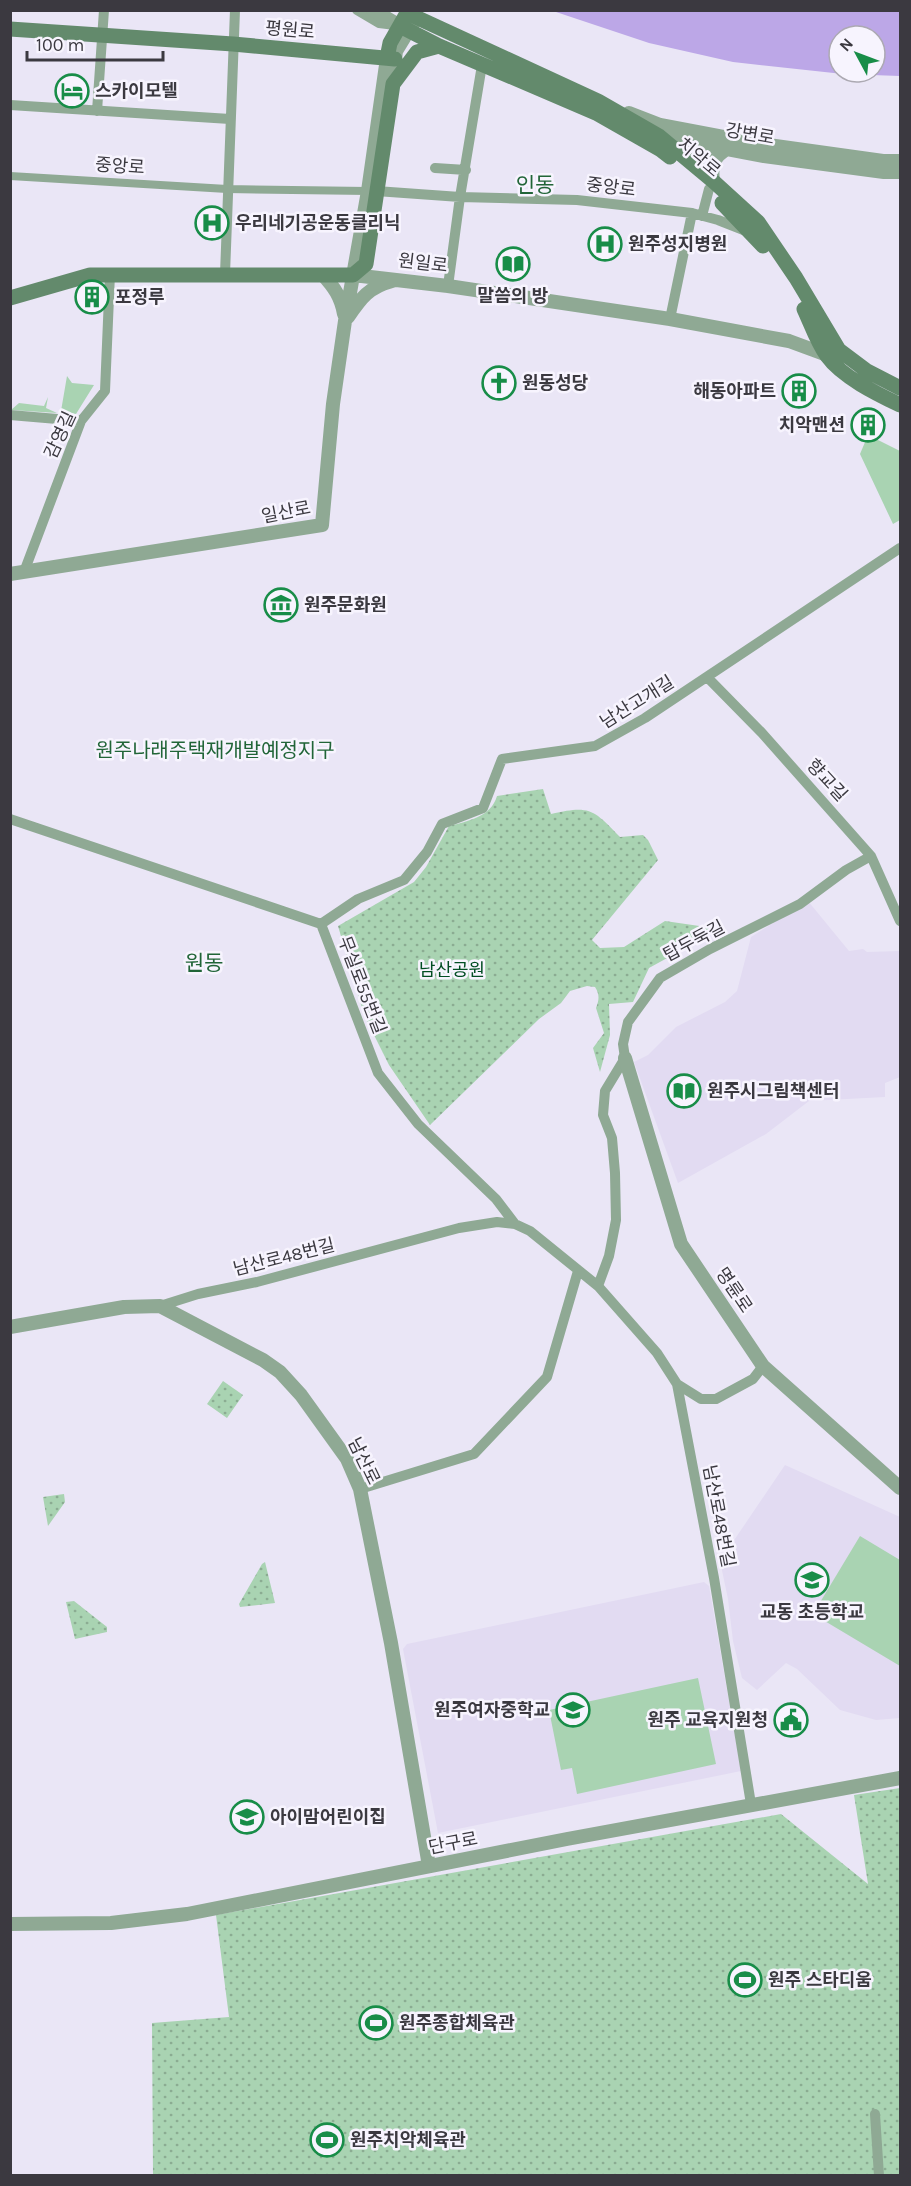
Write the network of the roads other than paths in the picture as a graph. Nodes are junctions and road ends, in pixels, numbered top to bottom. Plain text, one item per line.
1 (104, 10) edge
2 (235, 10) edge
3 (357, 10) edge
4 (374, 10) edge
5 (409, 17) edge
6 (10, 28) edge
7 (102, 35) junction
8 (233, 44) junction
9 (439, 46) junction
10 (391, 58) junction
11 (482, 65) junction
12 (393, 84) junction
13 (10, 105) edge
14 (597, 107) junction
15 (97, 111) junction
16 (230, 119) junction
17 (659, 136) junction
18 (727, 149) junction
19 (900, 161) edge
20 (435, 168) dead end
21 (466, 170) junction
22 (900, 172) edge
23 (10, 176) edge
24 (711, 185) junction
25 (227, 189) junction
26 (372, 191) junction
27 (460, 196) junction
28 (697, 215) junction
29 (754, 235) junction
30 (110, 274) junction
31 (225, 274) junction
32 (323, 275) junction
33 (353, 275) junction
34 (396, 280) junction
35 (448, 286) junction
36 (10, 298) edge
37 (670, 319) junction
38 (345, 321) junction
39 (826, 356) junction
40 (900, 388) edge
41 (900, 405) edge
42 (10, 415) edge
43 (81, 421) junction
44 (900, 548) edge
45 (17, 573) edge
46 (707, 677) junction
47 (10, 819) edge
48 (871, 856) junction
49 (900, 921) edge
50 (321, 924) junction
51 (625, 1058) junction
52 (515, 1224) junction
53 (578, 1271) junction
54 (598, 1286) junction
55 (160, 1306) junction
56 (10, 1327) edge
57 (763, 1366) junction
58 (677, 1384) junction
59 (900, 1488) edge
60 (360, 1489) junction
61 (900, 1778) edge
62 (751, 1804) junction
63 (429, 1866) junction
64 (10, 1924) edge
65 (875, 2114) dead end
66 (879, 2175) edge

1 - 7 street
2 - 8 street
3 - 5 street
4 - 5 street
5 - 9 main road, 치악로
5 - 10 main road
5 - 14 main road, 치악로
6 - 7 main road, 평원로
7 - 8 main road, 평원로
7 - 15 street
8 - 10 main road, 평원로
8 - 16 street
9 - 11 main road, 치악로
9 - 12 main road
10 - 12 street
10 - 26 street
11 - 14 main road, 치악로
11 - 21 street
12 - 26 main road
13 - 15 street
14 - 17 main road, 강변로
14 - 19 street, 강변로
14 - 24 main road, 치악로
15 - 16 street
16 - 25 street
17 - 18 street, 강변로
17 - 24 main road, 치악로
18 - 22 street, 강변로
18 - 24 street
20 - 21 street
21 - 27 street
23 - 25 street, 중앙로
24 - 28 street
24 - 29 main road, 치악로
24 - 40 main road, 치악로
25 - 26 street, 중앙로
25 - 31 street
26 - 27 street, 중앙로
26 - 33 main road
27 - 28 street, 중앙로
27 - 35 street
28 - 29 street, 중앙로
28 - 37 street
29 - 39 main road, 치악로
30 - 31 main road, 원일로
30 - 36 main road, 원일로
30 - 43 street, 감영길
31 - 32 main road, 원일로
32 - 33 main road, 원일로
32 - 38 street
33 - 34 street, 원일로
33 - 38 street, 일산로
34 - 35 street, 원일로
34 - 38 street
35 - 37 street, 원일로
37 - 39 street, 원일로
38 - 45 street, 일산로
39 - 41 main road, 치악로
42 - 43 street
43 - 45 street, 감영길
44 - 46 street, 남산고개길
46 - 48 street, 향교길
46 - 50 street, 남산고개길
47 - 50 street, 무실로55번길
48 - 49 street, 향교길
48 - 51 street, 탑두둑길
50 - 52 street, 무실로55번길
51 - 54 street, 탑두둑길
51 - 57 street, 명륜로
52 - 53 street, 남산로48번길
52 - 55 street, 남산로48번길
53 - 54 street, 남산로48번길
53 - 60 street
54 - 58 street, 남산로48번길
55 - 56 street, 남산로
55 - 60 street, 남산로
57 - 58 street
57 - 59 street, 명륜로
58 - 62 street, 남산로48번길
60 - 63 street, 남산로
61 - 62 street, 단구로
62 - 63 street, 단구로
63 - 64 street, 단구로
65 - 66 street

